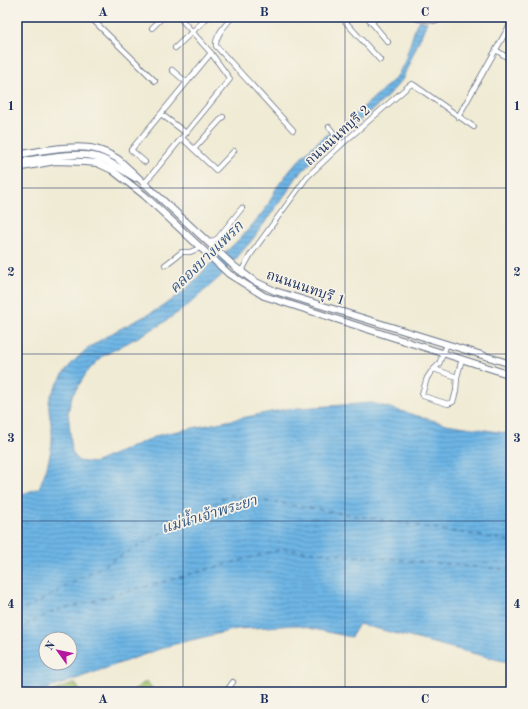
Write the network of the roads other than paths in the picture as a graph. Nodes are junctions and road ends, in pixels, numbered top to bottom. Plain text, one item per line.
1 (90, 17) edge
2 (163, 17) edge
3 (179, 17) edge
4 (208, 17) edge
5 (232, 17) edge
6 (341, 17) edge
7 (366, 17) edge
8 (377, 17) edge
9 (416, 18) edge
10 (437, 21) dead end
11 (371, 23) junction
12 (511, 24) edge
13 (152, 28) dead end
14 (192, 32) junction
15 (388, 42) dead end
16 (175, 48) dead end
17 (496, 50) junction
18 (211, 53) junction
19 (380, 60) dead end
20 (511, 60) edge
21 (172, 70) dead end
22 (155, 81) dead end
23 (186, 82) junction
24 (161, 114) junction
25 (224, 117) dead end
26 (458, 117) junction
27 (474, 127) dead end
28 (330, 128) dead end
29 (293, 130) dead end
30 (186, 133) junction
31 (182, 138) junction
32 (341, 142) junction
33 (194, 149) junction
34 (234, 151) dead end
35 (17, 154) edge
36 (17, 162) edge
37 (145, 162) dead end
38 (17, 166) edge
39 (144, 184) junction
40 (242, 208) dead end
41 (209, 243) junction
42 (200, 248) junction
43 (165, 265) dead end
44 (241, 272) junction
45 (447, 344) junction
46 (444, 353) junction
47 (462, 359) junction
48 (511, 364) edge
49 (434, 369) junction
50 (511, 376) edge
51 (457, 377) junction
52 (233, 682) dead end
53 (226, 692) edge

1 - 22 street
2 - 13 street
3 - 14 street
4 - 14 street
5 - 29 street
6 - 19 street
7 - 11 street
8 - 11 street
9 - 10 street
11 - 15 street
12 - 17 street
14 - 16 street
14 - 18 street
17 - 20 street
17 - 26 street
18 - 23 street
18 - 30 street
21 - 23 street
23 - 24 street
24 - 30 street
24 - 37 street
25 - 33 street
26 - 27 street, ถนนนนทบุรี 2
26 - 32 street, ถนนนนทบุรี 2
28 - 32 street
30 - 31 street
31 - 33 street
31 - 39 street
32 - 44 street, ถนนนนทบุรี 2
33 - 34 street
35 - 39 main road, ถนนนนทบุรี 1
36 - 39 main road
38 - 42 main road, ถนนนนทบุรี 1
39 - 41 main road, ถนนนนทบุรี 1
40 - 41 street
41 - 44 main road, ถนนนนทบุรี 1
42 - 43 street
42 - 46 main road, ถนนนนทบุรี 1
44 - 45 main road, ถนนนนทบุรี 1
45 - 46 street
45 - 48 main road, ถนนนนทบุรี 1
46 - 47 main road, ถนนนนทบุรี 1
46 - 49 street
47 - 50 main road, ถนนนนทบุรี 1
47 - 51 street
49 - 51 street
49 - 51 street
52 - 53 street

